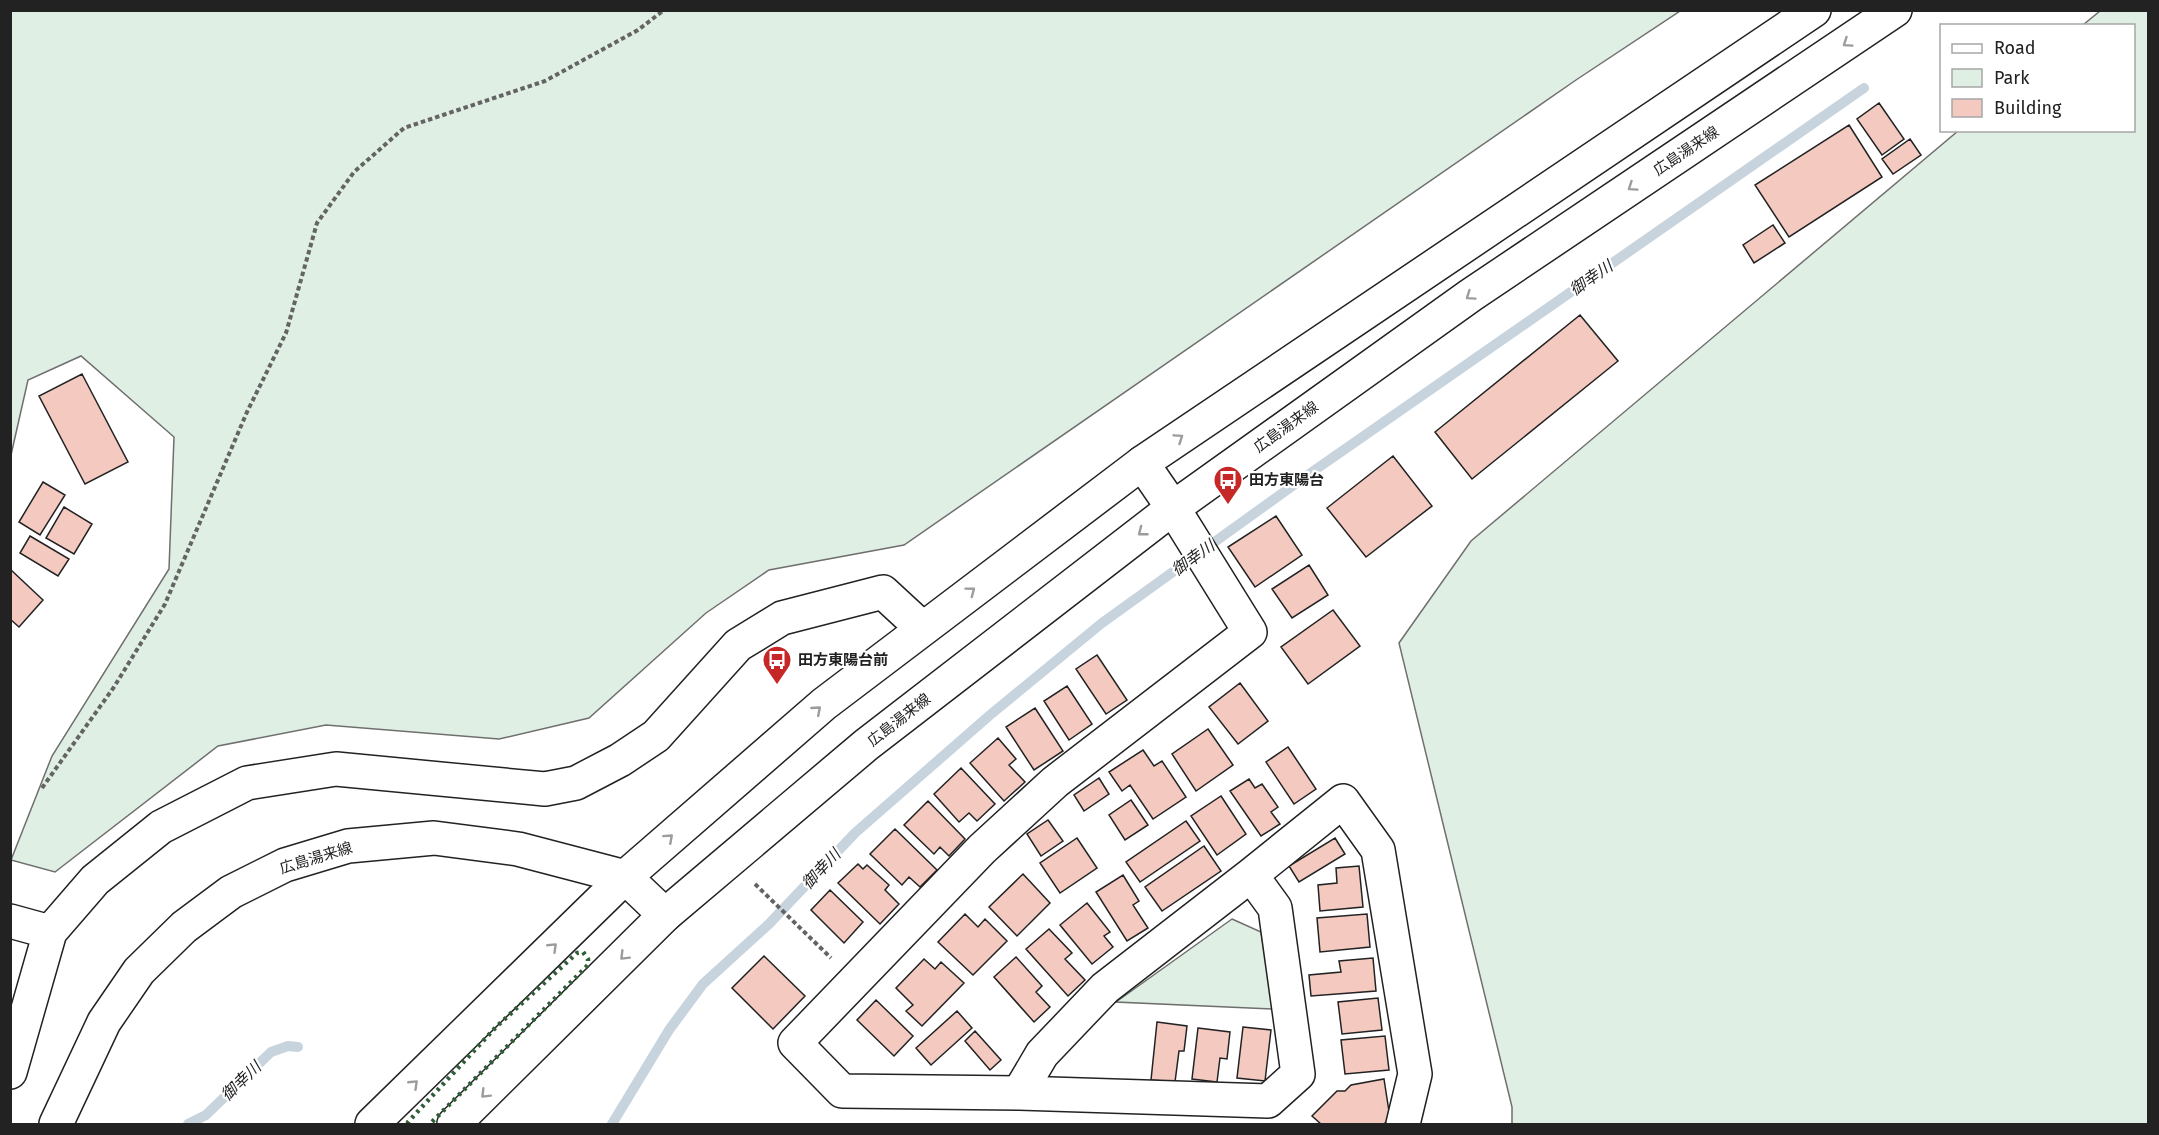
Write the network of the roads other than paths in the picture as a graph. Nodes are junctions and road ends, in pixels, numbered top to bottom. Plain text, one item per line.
1 (1814, 10) edge
2 (1895, 10) edge
3 (1142, 463) junction
4 (1173, 508) junction
5 (922, 628) junction
6 (1251, 875) junction
7 (626, 877) junction
8 (665, 915) junction
9 (10, 921) edge
10 (50, 932) junction
11 (10, 1072) edge
12 (1019, 1093) junction
13 (56, 1125) edge
14 (372, 1125) edge
15 (454, 1125) edge
16 (1403, 1125) edge

3 -> 1 street
2 -> 4 street, 広島湯来線
3 - 4 street
5 -> 3 street
4 -> 8 street, 広島湯来線
4 - 12 street
7 -> 5 street
5 - 10 street
6 - 12 street
6 - 12 street
6 - 16 street
7 - 8 street, 広島湯来線
7 - 13 street, 広島湯来線
14 -> 7 street
8 -> 15 street
9 - 10 street
10 - 11 street

